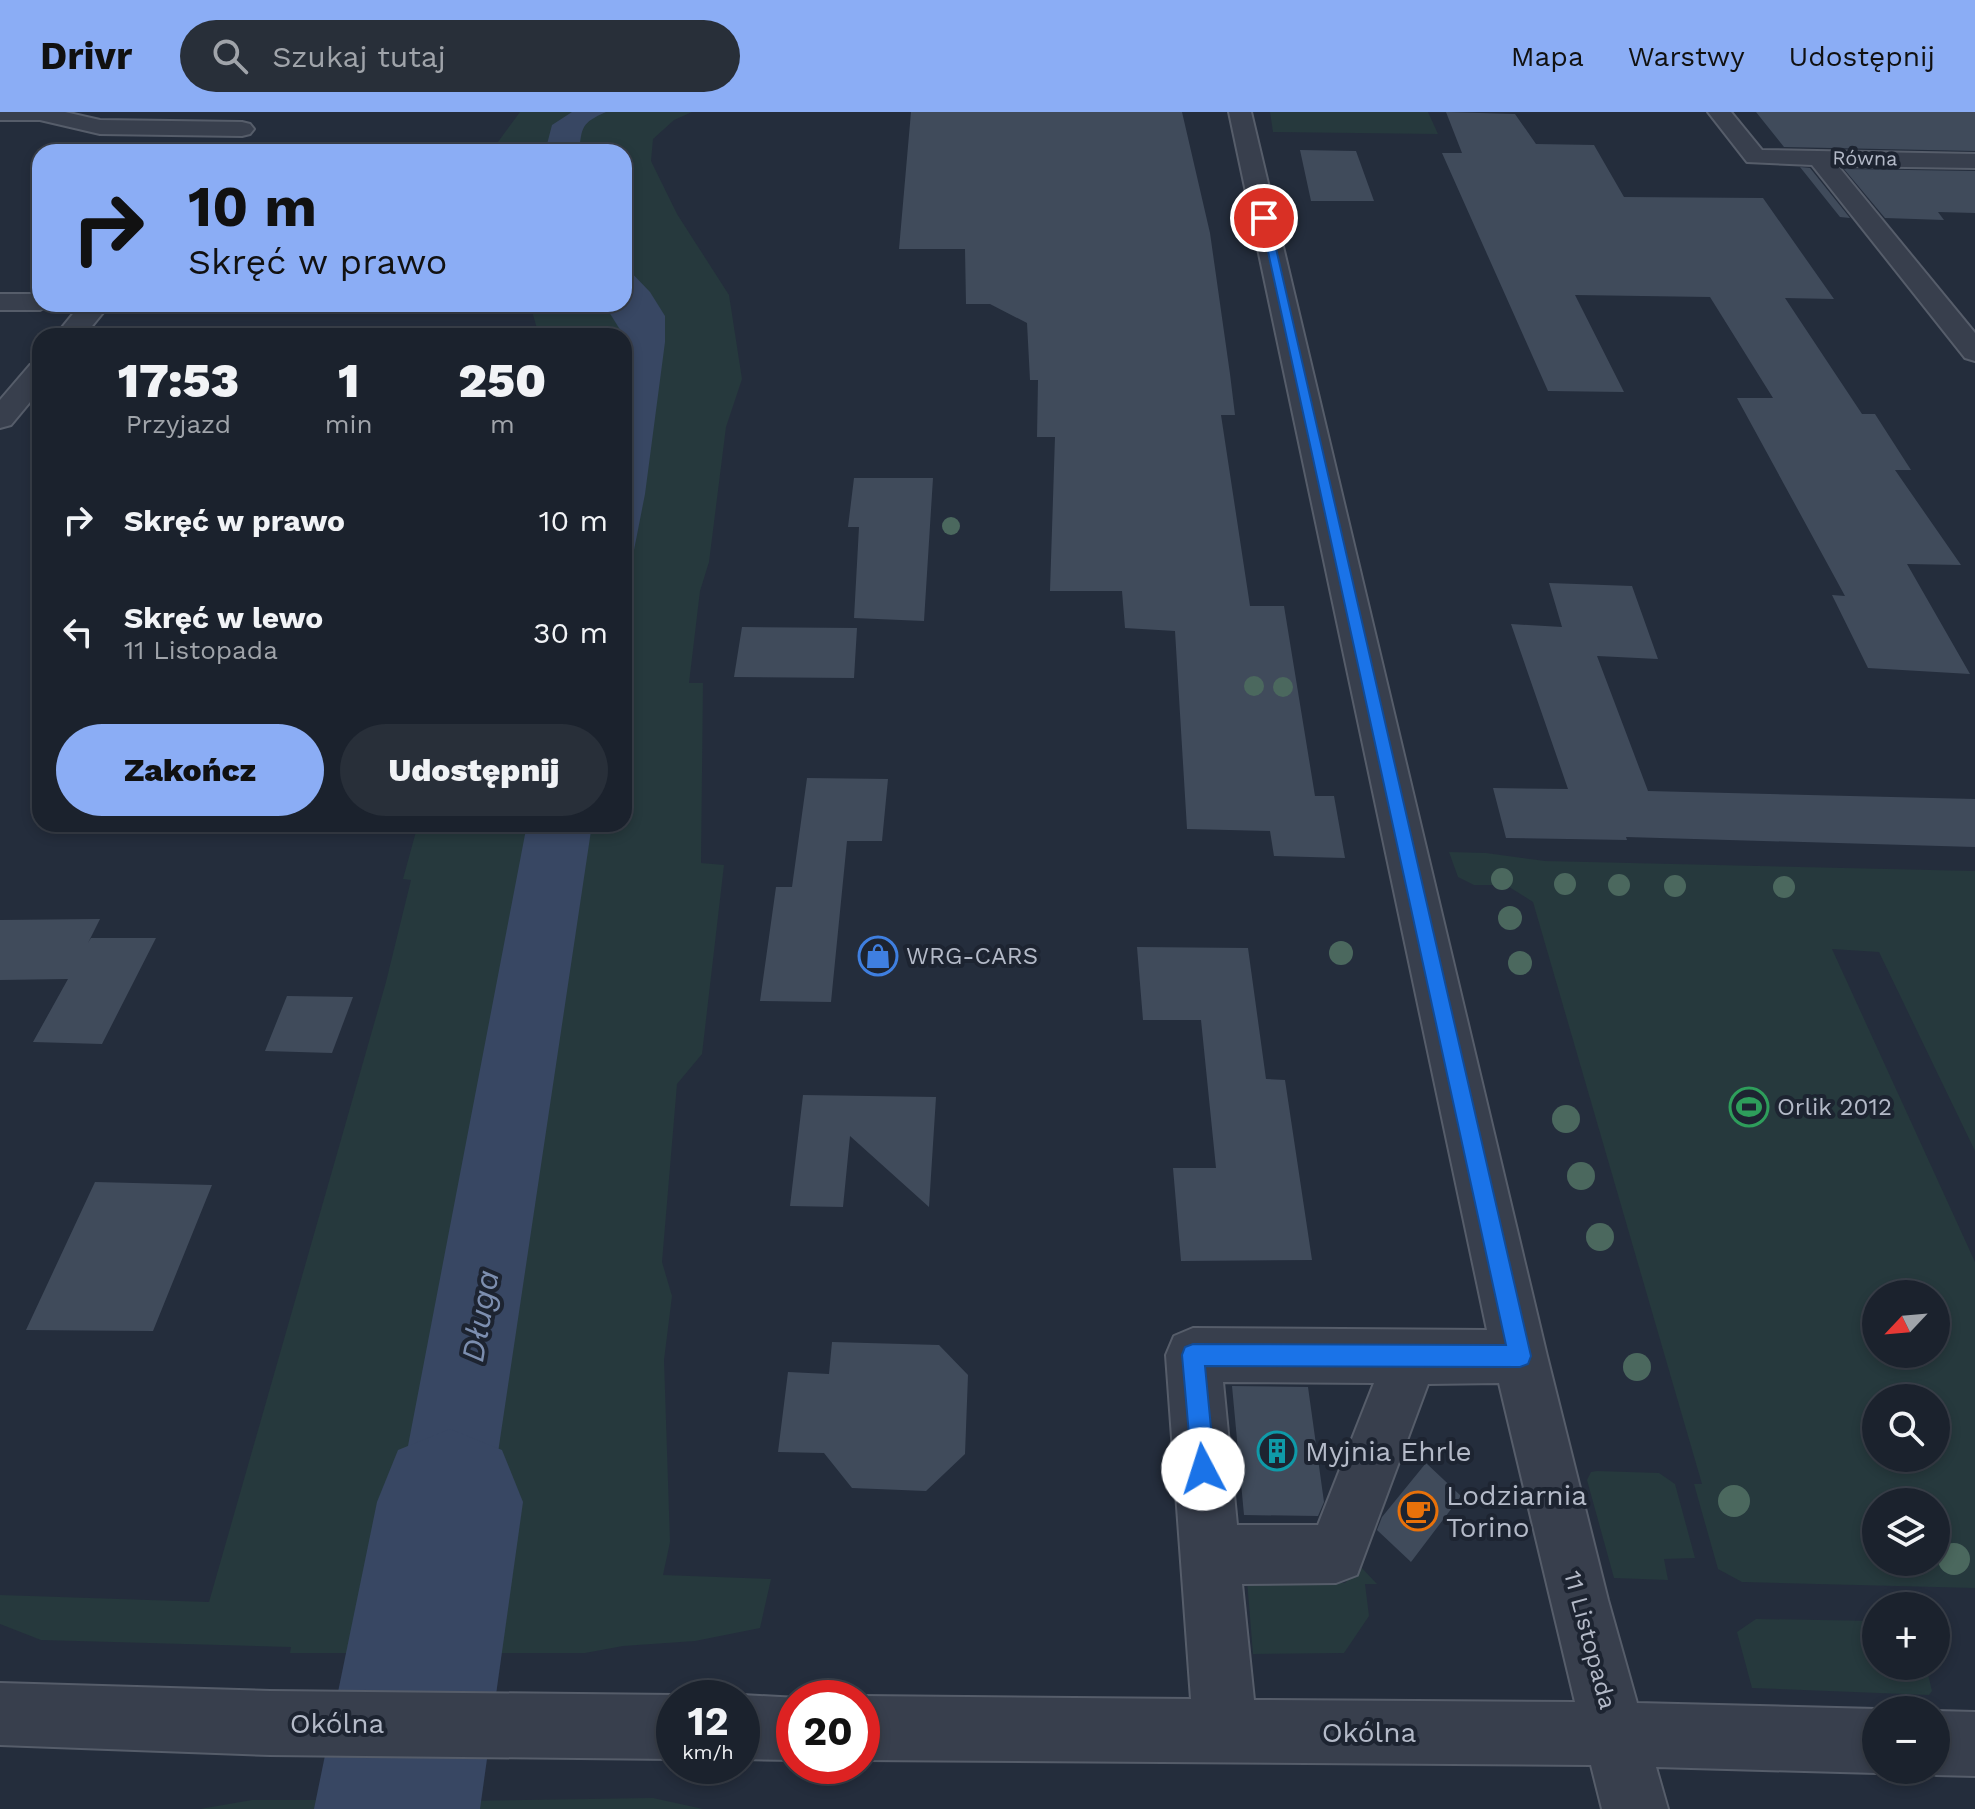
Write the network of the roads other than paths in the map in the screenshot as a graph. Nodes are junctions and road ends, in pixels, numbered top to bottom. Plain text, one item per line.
1 (1240, 112) edge
2 (1719, 112) edge
3 (0, 113) edge
4 (250, 121) edge
5 (230, 144) edge
6 (1818, 157) junction
7 (1975, 161) edge
8 (0, 302) edge
9 (32, 302) edge
10 (89, 312) edge
11 (76, 328) edge
12 (1975, 352) edge
13 (32, 381) edge
14 (0, 419) edge
15 (1520, 1356) junction
16 (1411, 1357) junction
17 (1211, 1555) junction
18 (0, 1714) edge
19 (656, 1727) edge
20 (880, 1728) edge
21 (1225, 1731) junction
22 (1615, 1734) junction
23 (1862, 1741) edge
24 (1950, 1743) edge
25 (1975, 1744) edge
26 (1635, 1809) edge

1 - 15 street, 11 Listopada
2 - 6 street, Równa
3 - 4 street
4 - 5 street
6 - 7 street, Równa
6 - 12 street
8 - 9 street
10 - 11 street
13 - 14 street
15 - 16 street
15 - 22 street, 11 Listopada
16 - 17 street
16 - 17 street
17 - 21 street
18 - 19 street, Okólna
20 - 21 street, Okólna
21 - 22 street, Okólna
22 - 23 street, Okólna
22 - 26 street, 11 Listopada
24 - 25 street

